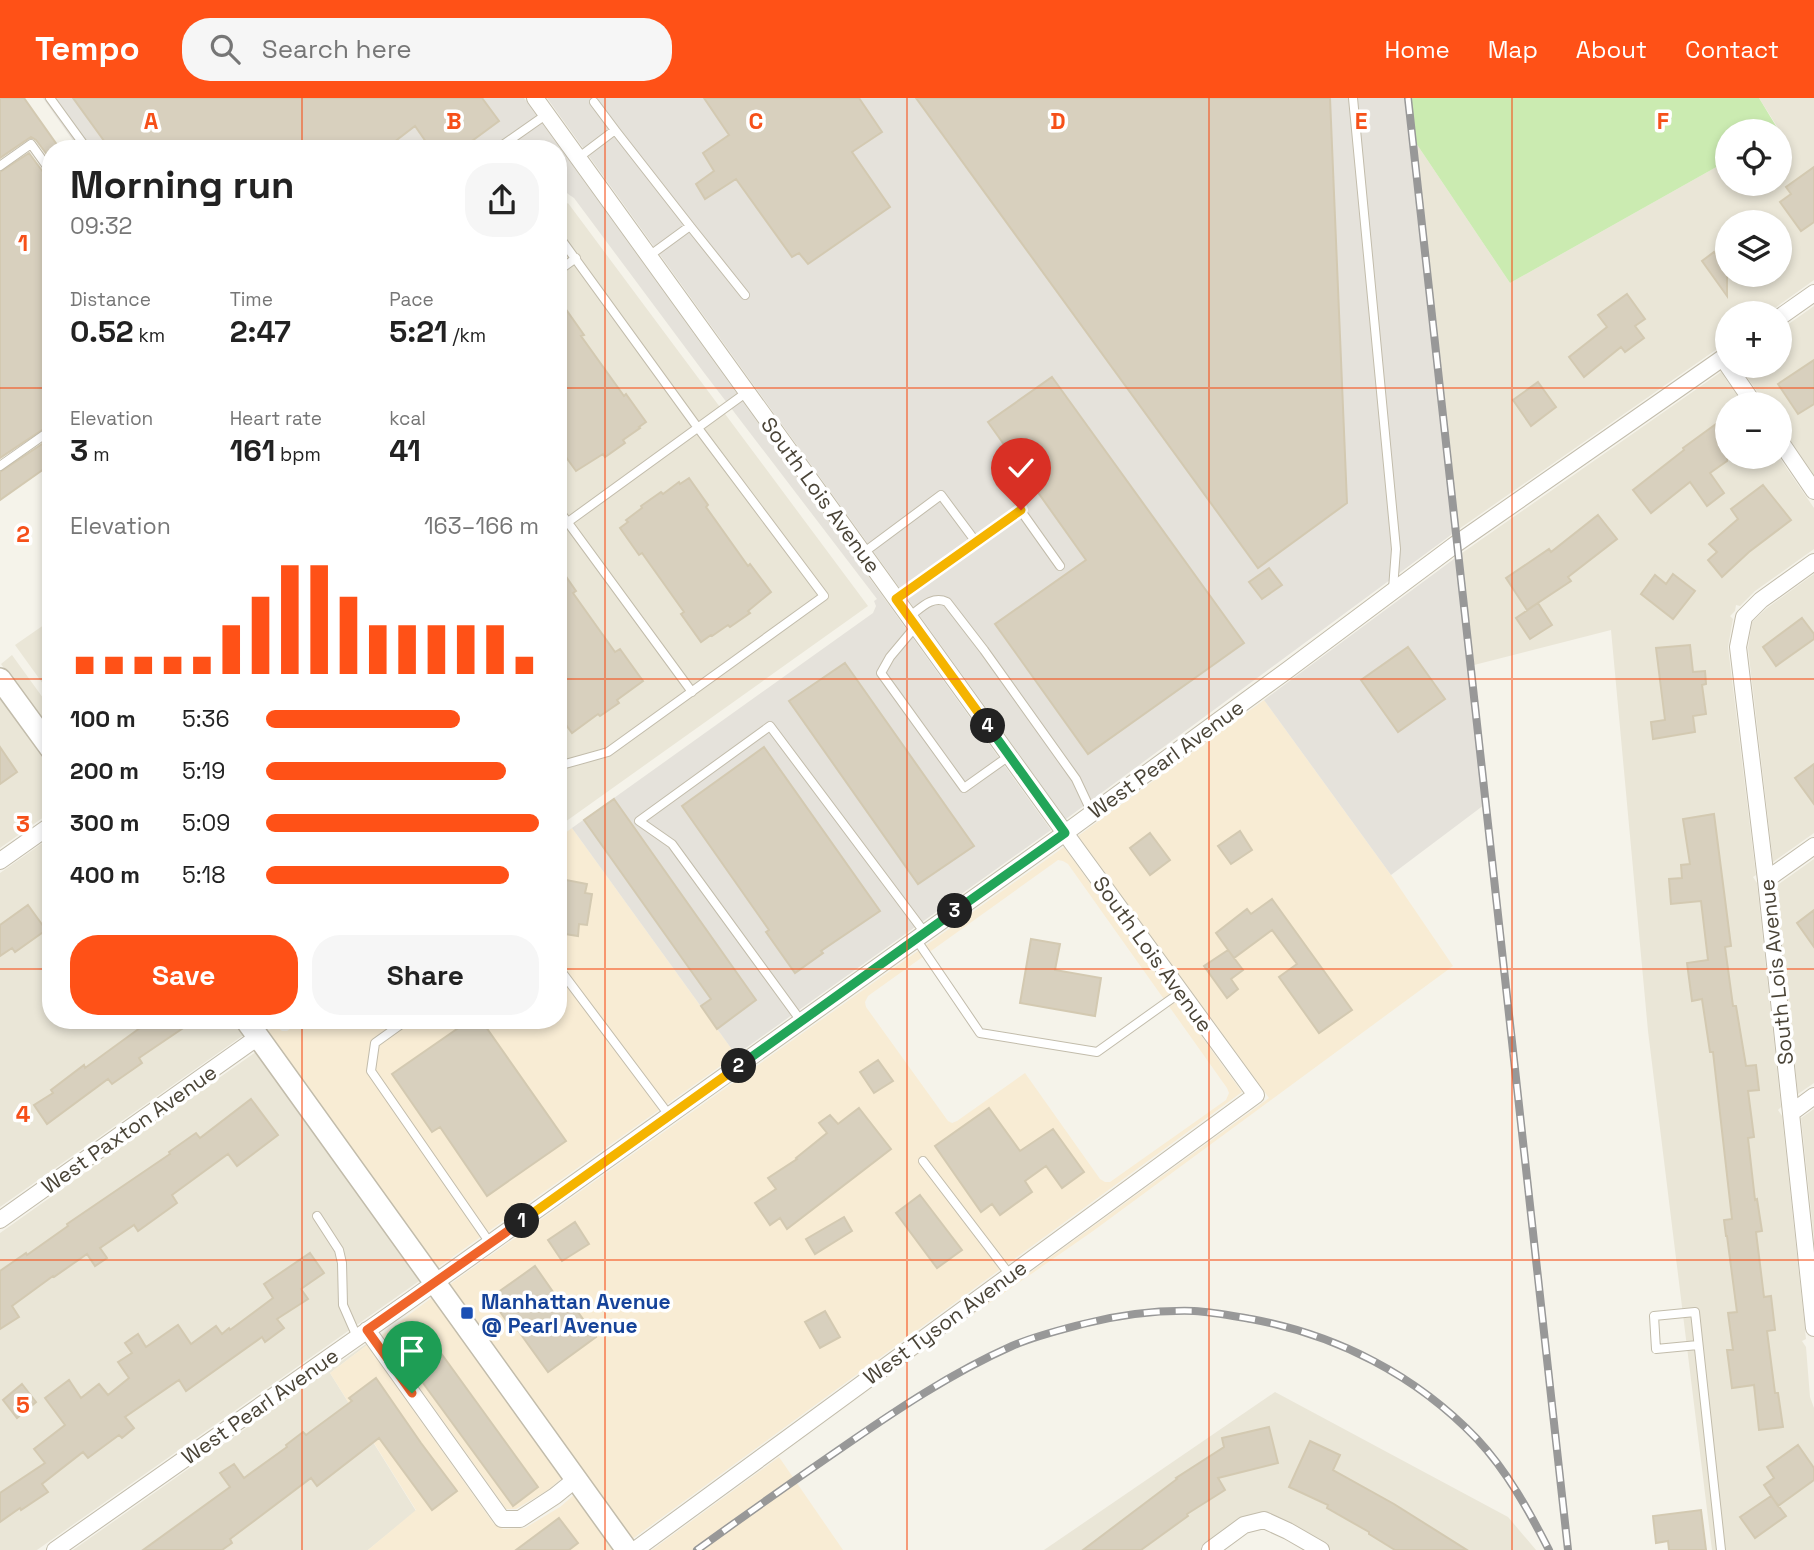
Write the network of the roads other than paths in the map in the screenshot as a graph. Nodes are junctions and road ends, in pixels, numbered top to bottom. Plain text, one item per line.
1 (50, 98) edge
2 (535, 98) edge
3 (1353, 98) edge
4 (594, 102) dead end
5 (547, 114) junction
6 (615, 130) junction
7 (80, 140) edge
8 (510, 140) edge
9 (565, 140) edge
10 (567, 142) edge
11 (578, 158) junction
12 (42, 159) edge
13 (0, 166) edge
14 (690, 226) junction
15 (567, 246) edge
16 (649, 256) junction
17 (576, 258) junction
18 (567, 264) edge
19 (1814, 293) edge
20 (746, 295) dead end
21 (1792, 309) edge
22 (1715, 368) edge
23 (747, 392) junction
24 (698, 428) junction
25 (42, 436) edge
26 (1792, 459) edge
27 (0, 466) edge
28 (1814, 491) edge
29 (568, 522) joint
30 (976, 542) junction
31 (863, 553) junction
32 (1814, 562) edge
33 (1060, 566) dead end
34 (1392, 592) junction
35 (896, 599) junction
36 (913, 622) junction
37 (0, 679) edge
38 (692, 692) junction
39 (42, 737) edge
40 (1009, 756) junction
41 (567, 763) edge
42 (1092, 813) junction
43 (42, 831) edge
44 (1065, 833) junction
45 (1814, 846) edge
46 (0, 861) edge
47 (1766, 880) junction
48 (921, 936) junction
49 (567, 979) edge
50 (1181, 992) junction
51 (802, 1021) junction
52 (252, 1029) edge
53 (394, 1029) edge
54 (1256, 1095) joint
55 (1814, 1096) edge
56 (1791, 1113) junction
57 (669, 1115) junction
58 (923, 1161) dead end
59 (317, 1216) dead end
60 (0, 1220) edge
61 (490, 1243) junction
62 (1010, 1275) junction
63 (435, 1282) junction
64 (1814, 1328) edge
65 (362, 1334) junction
66 (1698, 1345) junction
67 (576, 1479) junction
68 (55, 1550) edge
69 (627, 1550) edge
70 (635, 1550) edge
71 (1210, 1550) edge
72 (1321, 1550) edge
73 (1721, 1550) edge

1 - 7 lane
2 - 5 street, South Lois Avenue
3 - 34 lane
4 - 6 lane
5 - 8 lane
5 - 9 street, South Lois Avenue
6 - 11 lane
6 - 14 lane
10 - 11 street, South Lois Avenue
11 - 16 street, South Lois Avenue
12 - 13 lane
14 - 16 lane
14 - 20 lane
15 - 17 lane
16 - 23 street, South Lois Avenue
17 - 18 lane
17 - 24 lane
19 - 21 street
22 - 34 street, West Pearl Avenue
23 - 24 lane
23 - 31 street, South Lois Avenue
24 - 29 lane
24 - 38 lane
25 - 27 lane
26 - 28 street
29 - 38 lane
30 - 31 lane
30 - 33 lane
30 - 35 lane
31 - 35 street, South Lois Avenue
32 - 47 street, South Lois Avenue
34 - 42 street, West Pearl Avenue
35 - 36 street, South Lois Avenue
36 - 40 street, South Lois Avenue
36 - 40 lane
36 - 42 lane
37 - 39 street
38 - 41 lane
40 - 44 street, South Lois Avenue
42 - 44 street, West Pearl Avenue
43 - 46 street
44 - 48 street, West Pearl Avenue
44 - 50 street, South Lois Avenue
45 - 47 street
47 - 56 street, South Lois Avenue
48 - 50 lane
48 - 51 street, West Pearl Avenue
48 - 51 lane
49 - 57 lane
50 - 54 street, South Lois Avenue
51 - 57 street, West Pearl Avenue
52 - 60 street, West Paxton Avenue
52 - 63 street
53 - 61 lane
54 - 62 street, West Tyson Avenue
55 - 56 street
56 - 64 street, South Lois Avenue
57 - 61 street, West Pearl Avenue
58 - 62 lane
59 - 65 lane
61 - 63 street, West Pearl Avenue
62 - 70 street, West Tyson Avenue
63 - 65 street, West Pearl Avenue
63 - 67 street
65 - 67 street
65 - 68 street, West Pearl Avenue
66 - 66 lane
66 - 73 lane
67 - 69 street
71 - 72 street

